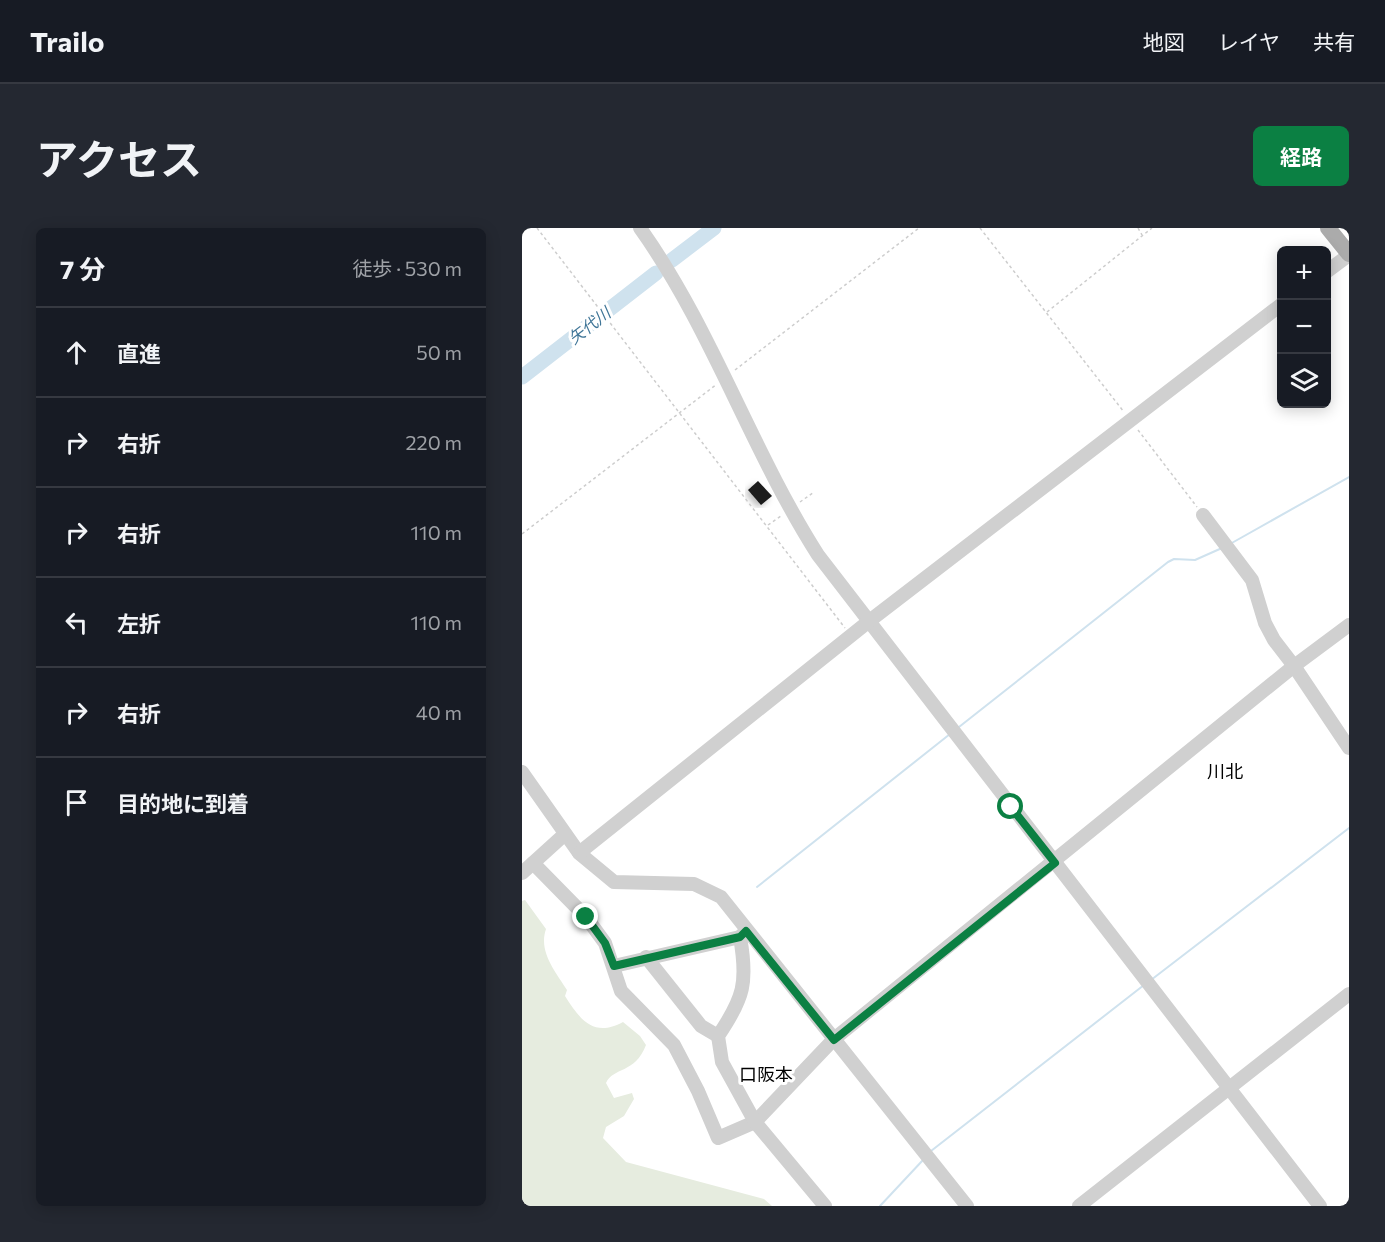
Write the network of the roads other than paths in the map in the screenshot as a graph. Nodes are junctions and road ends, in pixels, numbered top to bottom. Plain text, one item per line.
1 (640, 228) edge
2 (1328, 228) edge
3 (1349, 254) edge
4 (1331, 268) edge
5 (1277, 307) edge
6 (1203, 515) road end
7 (868, 622) junction
8 (1349, 625) edge
9 (1294, 666) junction
10 (1349, 748) edge
11 (522, 772) edge
12 (565, 834) junction
13 (579, 853) junction
14 (533, 863) junction
15 (1055, 863) junction
16 (522, 873) edge
17 (743, 934) junction
18 (646, 957) junction
19 (614, 966) junction
20 (1349, 994) edge
21 (718, 1036) junction
22 (834, 1040) junction
23 (1228, 1088) junction
24 (755, 1122) junction
25 (825, 1206) edge
26 (967, 1206) edge
27 (1079, 1206) edge
28 (1320, 1206) edge

1 - 7 street
2 - 3 main road
3 - 4 street
5 - 7 street
6 - 9 street
7 - 13 street
7 - 15 street
8 - 9 street
9 - 10 street
9 - 15 street
11 - 12 street
12 - 13 street
12 - 14 street
13 - 17 street
14 - 16 street
14 - 19 street
15 - 22 street
15 - 23 street
17 - 18 street
17 - 21 street
17 - 22 street
18 - 19 street
18 - 21 street
19 - 24 street
20 - 23 street
21 - 24 street
22 - 24 street
22 - 26 street
23 - 27 street
23 - 28 street
24 - 25 street

